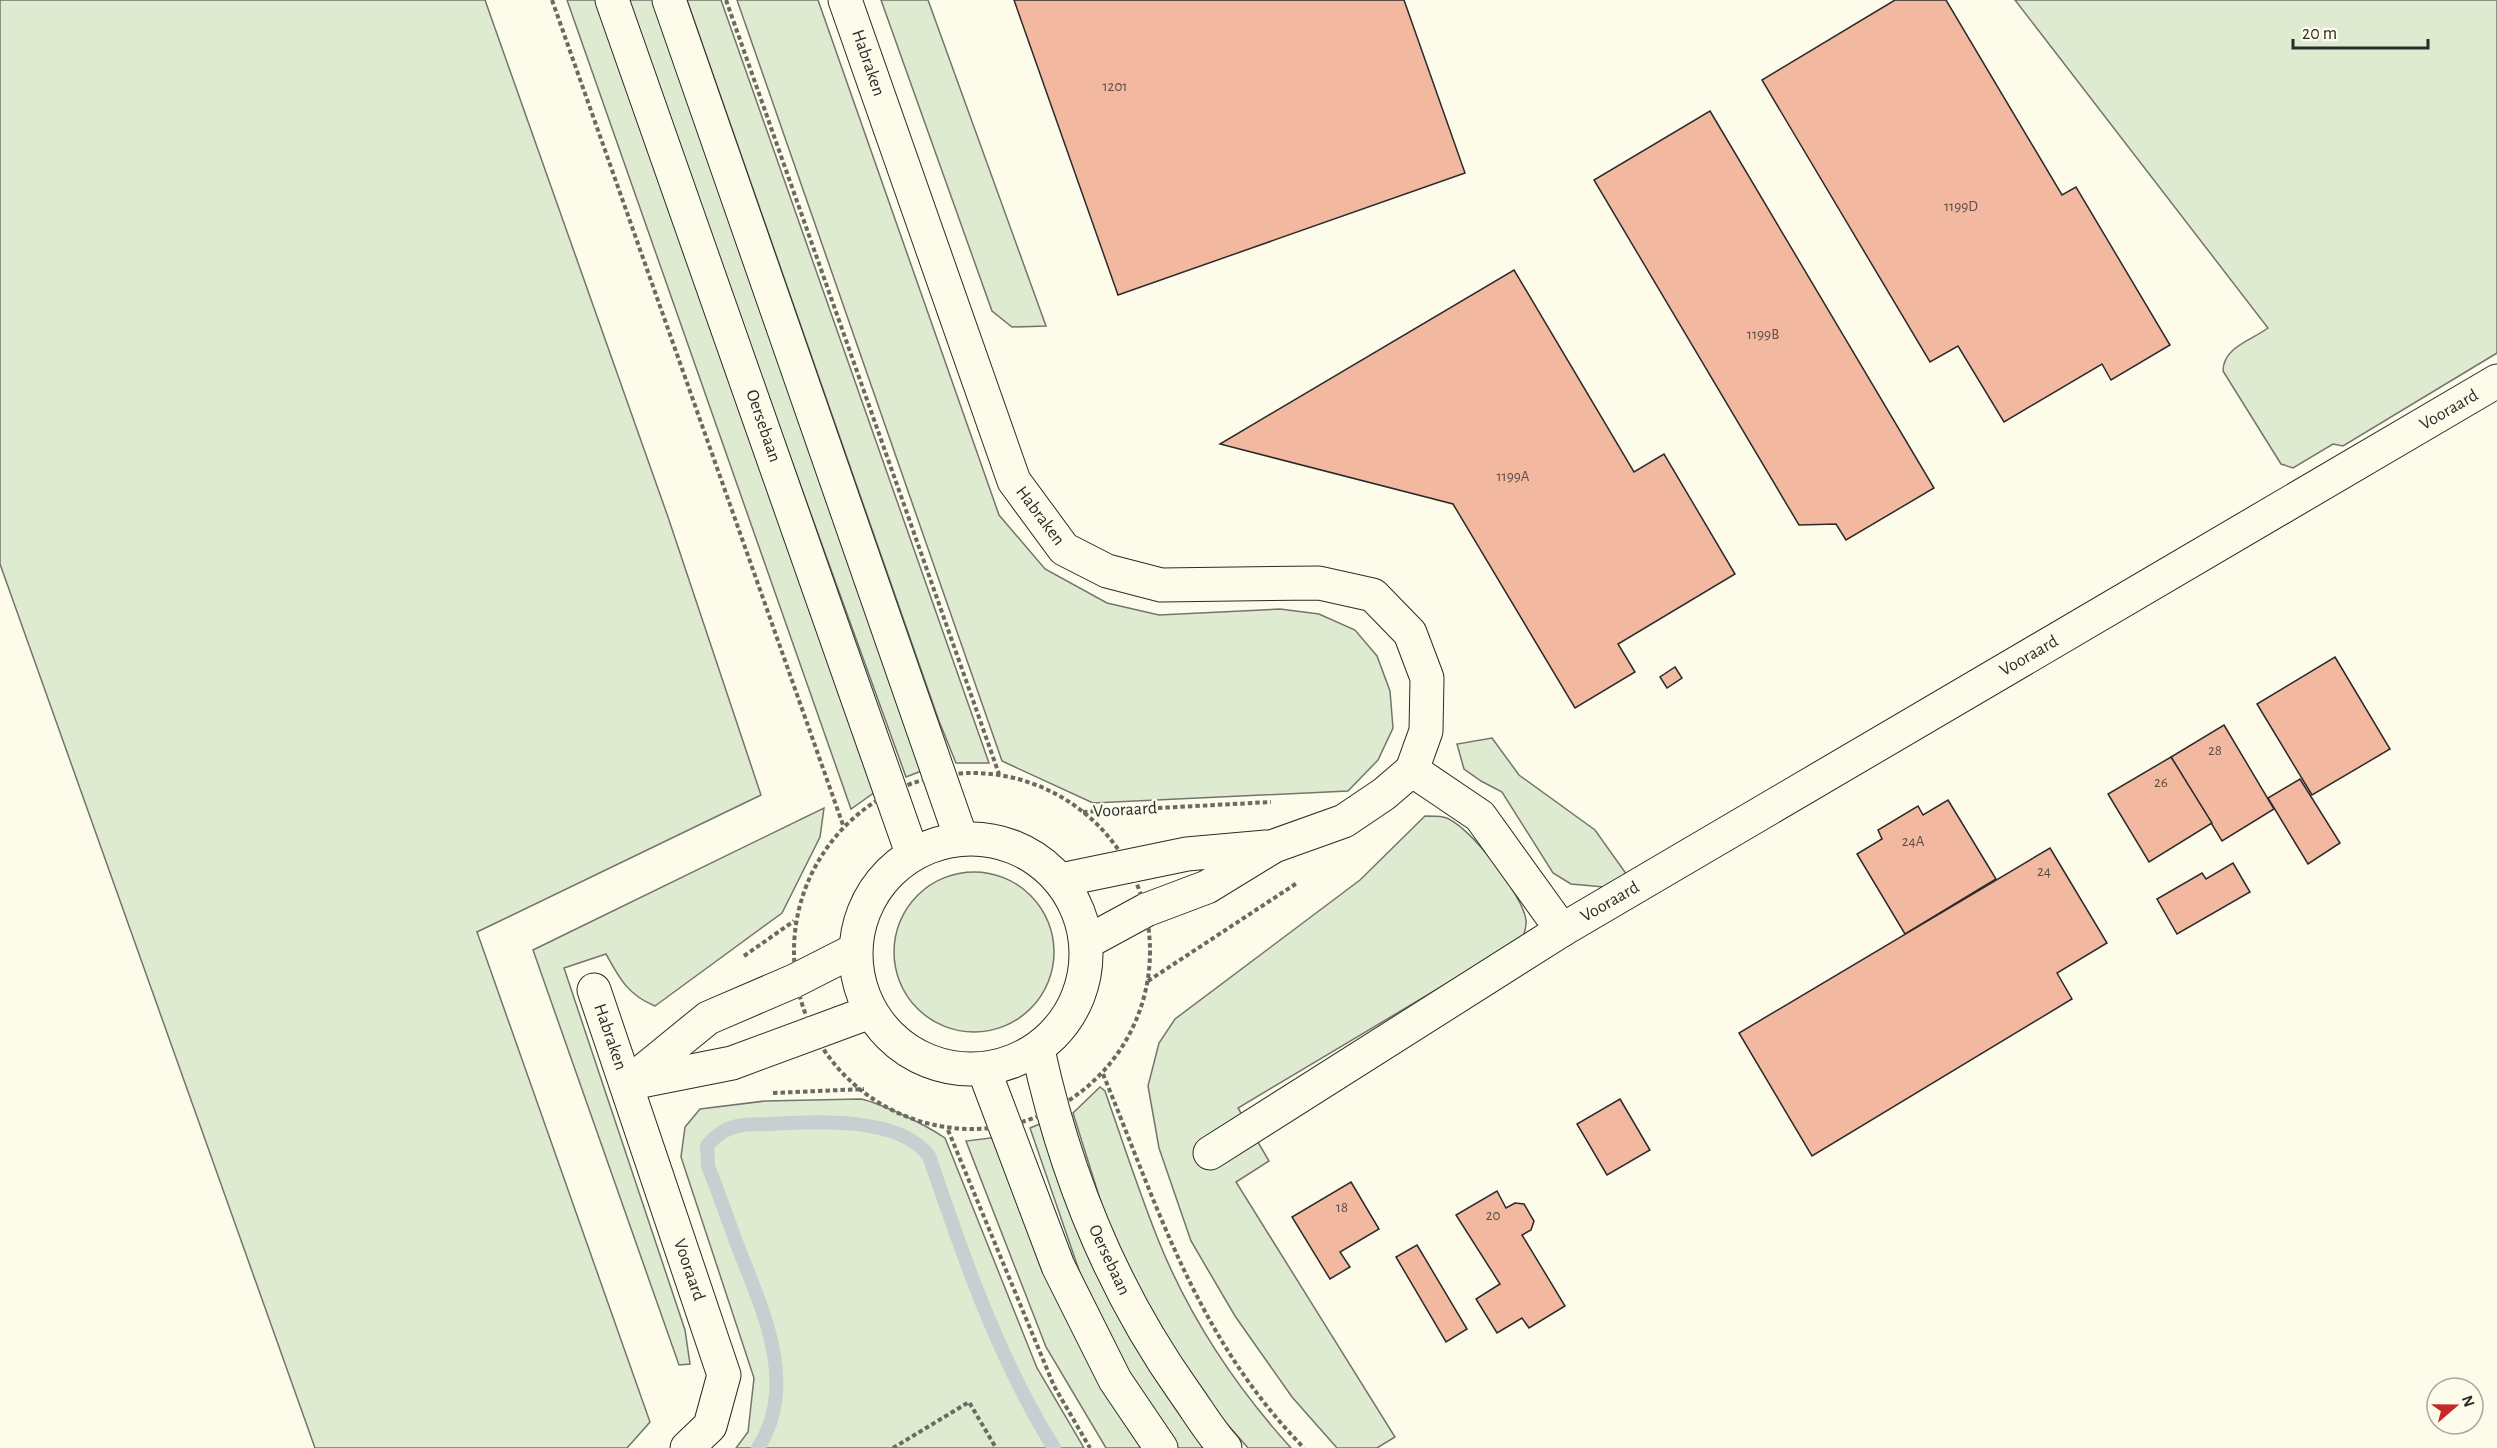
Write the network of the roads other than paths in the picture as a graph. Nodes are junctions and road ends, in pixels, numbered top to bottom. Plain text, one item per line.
1 (612, 0) edge
2 (669, 0) edge
3 (845, 0) edge
4 (2497, 381) edge
5 (1412, 770) junction
6 (961, 838) junction
7 (1274, 846) junction
8 (912, 853) junction
9 (1061, 880) junction
10 (1562, 930) junction
11 (1087, 942) junction
12 (855, 950) junction
13 (594, 990) dead end
14 (870, 1012) junction
15 (1038, 1050) junction
16 (984, 1070) junction
17 (627, 1084) junction
18 (1210, 1153) dead end
19 (687, 1448) edge
20 (1161, 1448) edge
21 (1225, 1448) edge

1 - 8 street, Oersebaan
2 - 6 street
3 - 5 street, Habraken
4 - 10 street, Vooraard
5 - 7 street
5 - 10 street, Vooraard
6 - 8 street
6 - 9 street
7 - 9 street
7 - 11 street
8 - 12 street
9 - 11 street
10 - 18 street, Vooraard
11 - 15 street
12 - 14 street
12 - 17 street
13 - 17 street, Habraken
14 - 16 street
14 - 17 street
15 - 16 street
15 - 21 street, Oersebaan
16 - 20 street
17 - 19 street, Vooraard

